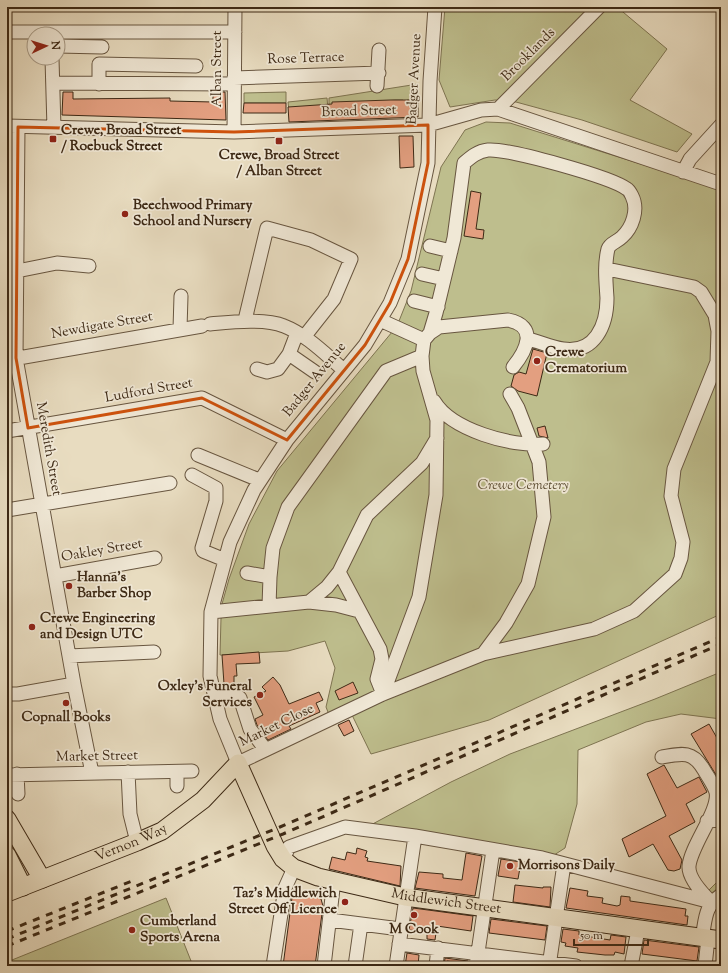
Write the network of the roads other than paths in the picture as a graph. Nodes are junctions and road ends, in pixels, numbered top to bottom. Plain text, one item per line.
1 (235, 7) edge
2 (436, 7) edge
3 (599, 7) edge
4 (7, 32) edge
5 (102, 32) junction
6 (235, 32) junction
7 (26, 33) edge
8 (66, 33) edge
9 (66, 47) edge
10 (379, 50) dead end
11 (52, 66) edge
12 (196, 66) dead end
13 (234, 81) junction
14 (53, 84) junction
15 (99, 84) junction
16 (498, 109) junction
17 (428, 125) junction
18 (721, 125) edge
19 (12, 127) edge
20 (54, 128) junction
21 (234, 132) junction
22 (683, 172) junction
23 (721, 184) edge
24 (430, 246) dead end
25 (451, 251) junction
26 (14, 264) edge
27 (89, 266) dead end
28 (607, 269) junction
29 (422, 274) dead end
30 (444, 279) junction
31 (181, 296) dead end
32 (414, 302) dead end
33 (438, 307) junction
34 (245, 320) junction
35 (380, 320) junction
36 (180, 329) junction
37 (300, 335) junction
38 (427, 336) junction
39 (528, 339) junction
40 (289, 354) junction
41 (422, 356) junction
42 (12, 359) edge
43 (513, 367) dead end
44 (257, 369) dead end
45 (344, 370) junction
46 (315, 372) dead end
47 (428, 389) junction
48 (510, 394) dead end
49 (28, 428) junction
50 (7, 431) edge
51 (437, 438) junction
52 (287, 440) junction
53 (538, 445) junction
54 (198, 455) dead end
55 (192, 475) dead end
56 (259, 480) junction
57 (170, 483) dead end
58 (42, 504) junction
59 (7, 510) edge
60 (155, 558) dead end
61 (225, 560) junction
62 (338, 572) junction
63 (247, 573) dead end
64 (55, 576) junction
65 (270, 577) junction
66 (309, 602) junction
67 (269, 606) junction
68 (359, 611) junction
69 (211, 612) junction
70 (154, 652) dead end
71 (483, 654) junction
72 (69, 656) junction
73 (74, 684) junction
74 (214, 693) junction
75 (7, 694) edge
76 (383, 694) junction
77 (264, 748) junction
78 (662, 757) dead end
79 (238, 763) junction
80 (192, 771) dead end
81 (128, 772) junction
82 (177, 772) junction
83 (92, 773) junction
84 (12, 774) edge
85 (178, 786) dead end
86 (18, 794) dead end
87 (7, 819) edge
88 (721, 820) edge
89 (707, 821) junction
90 (415, 836) junction
91 (137, 842) junction
92 (493, 850) junction
93 (7, 855) edge
94 (289, 863) junction
95 (564, 864) junction
96 (42, 879) junction
97 (334, 880) junction
98 (23, 887) junction
99 (7, 893) edge
100 (405, 898) junction
101 (716, 898) edge
102 (485, 908) junction
103 (556, 918) junction
104 (330, 920) junction
105 (361, 924) junction
106 (400, 929) junction
107 (638, 930) junction
108 (711, 939) edge
109 (399, 944) junction
110 (438, 948) junction
111 (477, 960) edge
112 (549, 964) edge
113 (273, 966) edge
114 (324, 966) edge
115 (355, 966) edge
116 (396, 966) edge
117 (436, 966) edge
118 (576, 966) edge
119 (631, 966) edge
120 (705, 966) edge

1 - 6 street, Alban Street
2 - 17 street, Badger Avenue
3 - 16 street, Brooklands
4 - 7 street
5 - 6 street
5 - 8 street
5 - 9 street
6 - 13 street, Alban Street
10 - 13 street, Rose Terrace
11 - 14 street
12 - 15 street
13 - 15 street, Rose Terrace
13 - 21 street, Alban Street
14 - 15 street, Rose Terrace
14 - 20 street
16 - 17 street, Broad Street
16 - 22 street, Broad Street
17 - 21 street, Broad Street
17 - 35 street, Badger Avenue
18 - 22 street
19 - 20 street, Broad Street
19 - 26 street, Meredith Street
20 - 21 street, Broad Street
22 - 23 street, Broad Street
24 - 25 street
25 - 28 street
25 - 30 street
26 - 27 street
26 - 42 street, Meredith Street
28 - 39 street
28 - 71 street, Market Close
29 - 30 street
30 - 33 street
31 - 36 street
32 - 33 street
33 - 38 street
34 - 36 street, Newdigate Street
34 - 37 street, Newdigate Street
34 - 37 street
35 - 38 street
35 - 45 street, Badger Avenue
36 - 42 street, Newdigate Street
37 - 40 street
37 - 45 street, Newdigate Street
38 - 39 street
38 - 41 street
39 - 43 street
40 - 44 street
40 - 46 street
41 - 47 street
41 - 65 street
42 - 49 street, Meredith Street
45 - 52 street, Badger Avenue
47 - 51 street
47 - 53 street
48 - 53 street
49 - 50 street, Ludford Street
49 - 52 street, Ludford Street
49 - 58 street, Meredith Street
51 - 62 street
51 - 76 street
52 - 56 street, Badger Avenue
53 - 71 street
54 - 56 street
55 - 61 street
56 - 61 street, Badger Avenue
57 - 58 street
58 - 59 street
58 - 64 street, Meredith Street
60 - 64 street, Oakley Street
61 - 69 street, Badger Avenue
62 - 66 street
62 - 68 street
63 - 65 street
64 - 72 street, Meredith Street
65 - 67 street
66 - 67 street
66 - 68 street
67 - 69 street
68 - 76 street
69 - 74 street, Badger Avenue
70 - 72 street
71 - 76 street, Market Close
72 - 73 street, Meredith Street
73 - 75 street
73 - 83 street, Meredith Street
74 - 77 street
74 - 79 street, Badger Avenue
76 - 77 street, Market Close
77 - 79 street, Market Close
78 - 89 street
79 - 91 main road, Vernon Way
79 - 94 main road
80 - 82 street, Market Street
81 - 82 street, Market Street
81 - 83 street, Market Street
81 - 91 street
82 - 85 street
83 - 84 street, Market Street
84 - 86 street, Market Street
87 - 96 main road
88 - 89 street
89 - 101 street
90 - 92 street
90 - 94 street
90 - 100 street
91 - 96 main road, Vernon Way
92 - 95 street
92 - 102 street
93 - 98 main road
94 - 97 main road, Middlewich Street
94 - 113 street
95 - 101 street
95 - 103 street
96 - 98 main road, Vernon Way
97 - 100 main road, Middlewich Street
97 - 104 street
98 - 99 main road, Vernon Way
100 - 102 main road, Middlewich Street
100 - 106 street
101 - 108 street
102 - 103 main road, Middlewich Street
102 - 111 street
103 - 107 main road, Middlewich Street
103 - 112 street
104 - 105 street
104 - 114 street
105 - 106 street
105 - 115 street
106 - 109 street
107 - 108 main road, Middlewich Street
107 - 119 street
108 - 120 street
109 - 110 street
109 - 116 street
110 - 111 street
110 - 117 street
111 - 112 street
112 - 118 street

